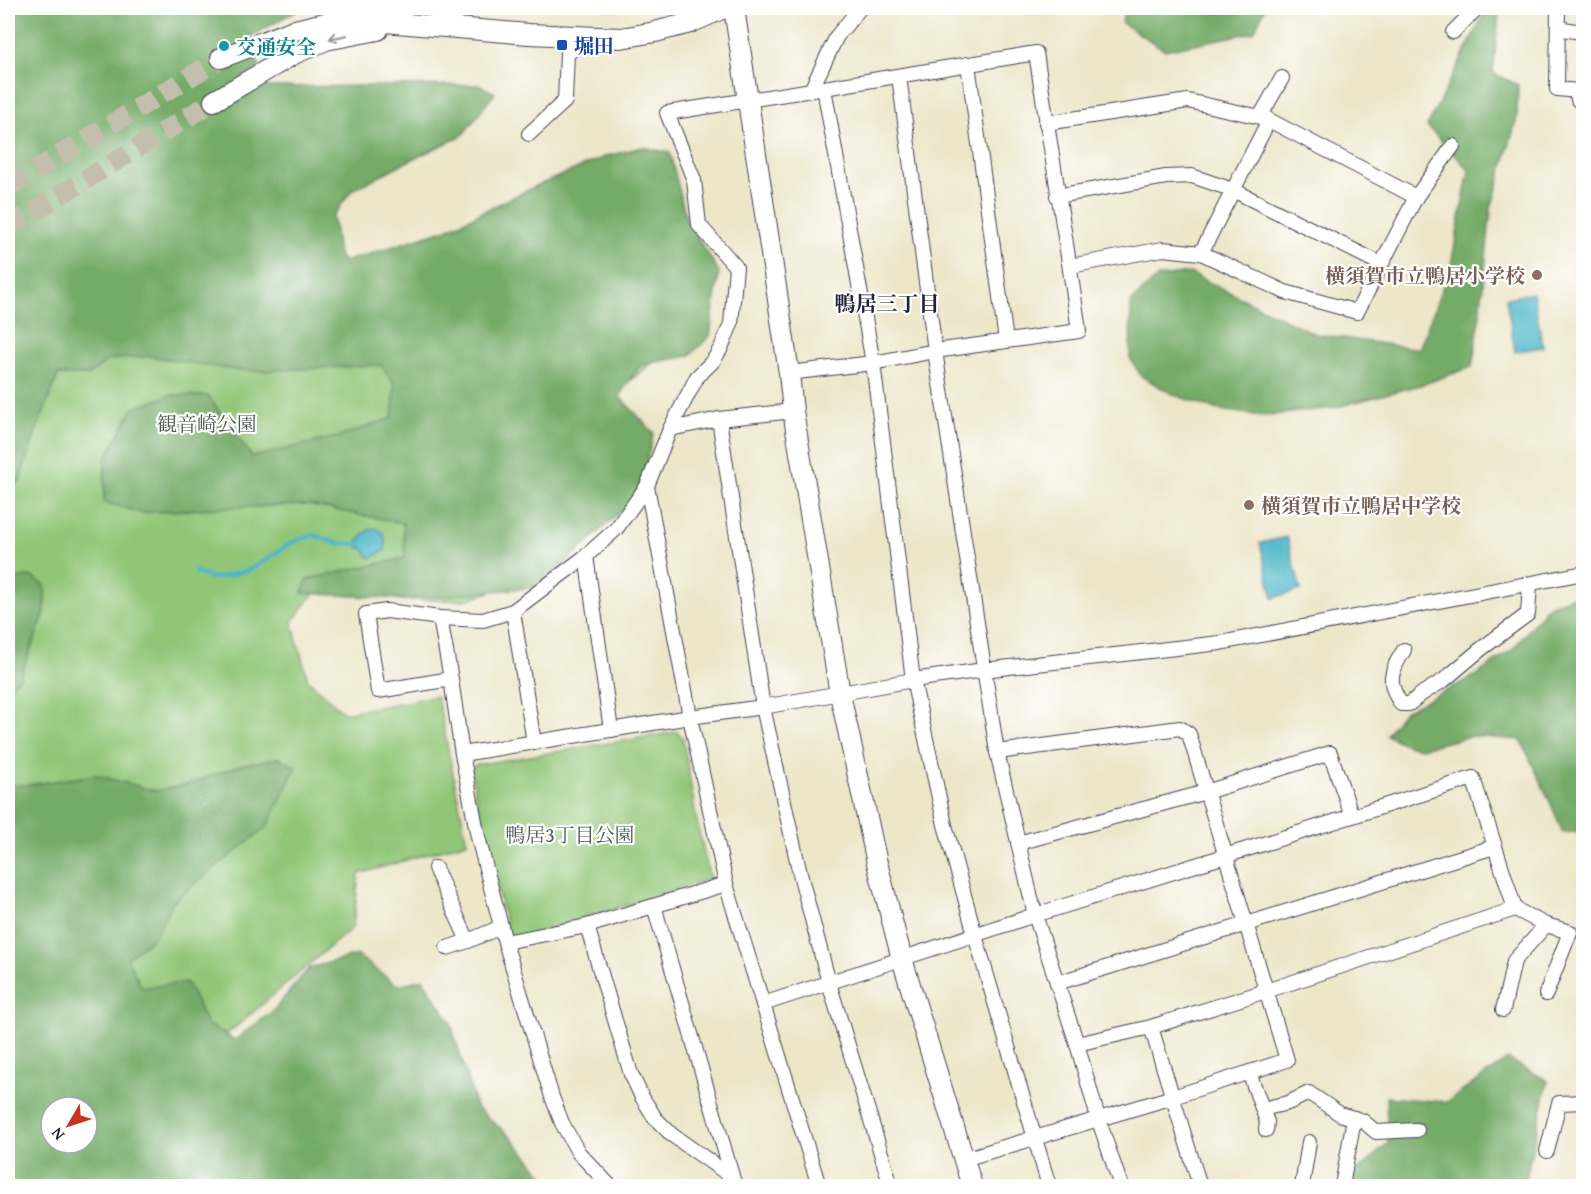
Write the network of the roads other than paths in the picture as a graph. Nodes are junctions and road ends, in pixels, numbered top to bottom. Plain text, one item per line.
1 (724, 8) edge
2 (734, 8) edge
3 (860, 8) edge
4 (1477, 8) edge
5 (1558, 8) edge
6 (416, 24) junction
7 (1558, 28) junction
8 (1453, 32) dead end
9 (1581, 32) dead end
10 (577, 36) junction
11 (221, 58) tunnel mouth
12 (968, 64) junction
13 (899, 76) junction
14 (1282, 78) dead end
15 (817, 89) junction
16 (749, 100) junction
17 (214, 101) tunnel mouth
18 (1584, 102) edge
19 (1265, 118) junction
20 (1046, 123) junction
21 (530, 134) dead end
22 (1453, 146) dead end
23 (1233, 190) junction
24 (1058, 196) junction
25 (1416, 197) junction
26 (1201, 253) junction
27 (1381, 264) junction
28 (1070, 266) junction
29 (1006, 341) junction
30 (934, 351) junction
31 (873, 363) junction
32 (789, 373) junction
33 (793, 411) junction
34 (719, 419) junction
35 (670, 429) junction
36 (647, 486) junction
37 (585, 556) junction
38 (1584, 573) edge
39 (1530, 584) junction
40 (513, 611) junction
41 (440, 618) junction
42 (1404, 650) dead end
43 (984, 670) junction
44 (451, 679) junction
45 (913, 680) junction
46 (840, 694) junction
47 (763, 707) junction
48 (690, 717) junction
49 (611, 730) junction
50 (534, 743) junction
51 (997, 752) junction
52 (462, 754) junction
53 (1206, 792) junction
54 (1352, 816) junction
55 (1018, 843) junction
56 (1494, 847) junction
57 (1226, 856) junction
58 (435, 868) dead end
59 (726, 884) junction
60 (654, 906) junction
61 (1515, 909) junction
62 (1035, 915) junction
63 (1246, 925) junction
64 (1546, 925) junction
65 (587, 926) junction
66 (501, 927) junction
67 (1577, 932) edge
68 (975, 934) junction
69 (468, 941) junction
70 (505, 942) junction
71 (447, 948) dead end
72 (902, 958) junction
73 (829, 982) junction
74 (1057, 983) junction
75 (1266, 991) junction
76 (1546, 994) dead end
77 (763, 1004) junction
78 (1503, 1010) dead end
79 (1151, 1027) junction
80 (1077, 1044) junction
81 (1249, 1072) junction
82 (1173, 1097) junction
83 (1584, 1101) edge
84 (1262, 1109) junction
85 (1098, 1118) junction
86 (1354, 1118) junction
87 (1266, 1130) dead end
88 (1417, 1130) dead end
89 (1034, 1138) junction
90 (1309, 1142) dead end
91 (1546, 1151) dead end
92 (964, 1159) junction
93 (733, 1182) edge
94 (610, 1186) edge
95 (819, 1186) edge
96 (891, 1186) edge
97 (972, 1186) edge
98 (1049, 1186) edge
99 (1120, 1186) edge
100 (1200, 1186) edge
101 (1302, 1186) edge
102 (1342, 1186) edge

1 - 10 street
2 - 16 street
3 - 15 street
4 - 8 street
5 - 7 street
6 - 10 street
6 - 11 street
6 -> 17 street
7 - 9 street
7 - 18 street
10 - 21 street
12 - 13 street
12 - 20 street
12 - 29 street
13 - 15 street
13 - 30 street
14 - 19 street
15 - 16 street
15 - 31 street
16 - 32 street
16 - 35 street
19 - 20 street
19 - 23 street
19 - 25 street
20 - 24 street
22 - 25 street
23 - 24 street
23 - 26 street
23 - 27 street
24 - 28 street
25 - 27 street
26 - 27 street
26 - 28 street
28 - 29 street
29 - 30 street
30 - 31 street
30 - 43 street
31 - 32 street
31 - 45 street
32 - 33 street
33 - 34 street
33 - 46 street
34 - 35 street
34 - 47 street
35 - 36 street
36 - 37 street
36 - 48 street
37 - 40 street
37 - 49 street
38 - 39 street
39 - 42 street
39 - 43 street
40 - 41 street
40 - 50 street
41 - 44 street
41 - 44 street
43 - 45 street
43 - 51 street
44 - 52 street
45 - 46 street
45 - 68 street
46 - 47 street
46 - 72 street
47 - 48 street
47 - 73 street
48 - 49 street
48 - 59 street
49 - 50 street
50 - 52 street
51 - 53 street
51 - 55 street
52 - 66 street
53 - 54 street
53 - 55 street
53 - 57 street
54 - 56 street
54 - 57 street
55 - 62 street
56 - 61 street
56 - 63 street
57 - 62 street
57 - 63 street
58 - 69 street
59 - 60 street
59 - 77 street
60 - 65 street
60 - 93 street
61 - 64 street
61 - 75 street
62 - 68 street
62 - 74 street
63 - 74 street
63 - 75 street
64 - 67 street
64 - 78 street
65 - 70 street
65 - 93 street
66 - 69 street
66 - 70 street
67 - 76 street
68 - 72 street
68 - 89 street
69 - 71 street
70 - 94 street
72 - 73 street
72 - 92 street
73 - 77 street
73 - 96 street
74 - 80 street
75 - 79 street
75 - 81 street
77 - 95 street
79 - 80 street
79 - 82 street
80 - 85 street
81 - 82 street
81 - 84 street
82 - 85 street
82 - 100 street
83 - 91 street
84 - 86 street
84 - 87 street
85 - 89 street
85 - 99 street
86 - 88 street
86 - 102 street
89 - 92 street
89 - 98 street
90 - 101 street
92 - 97 street

